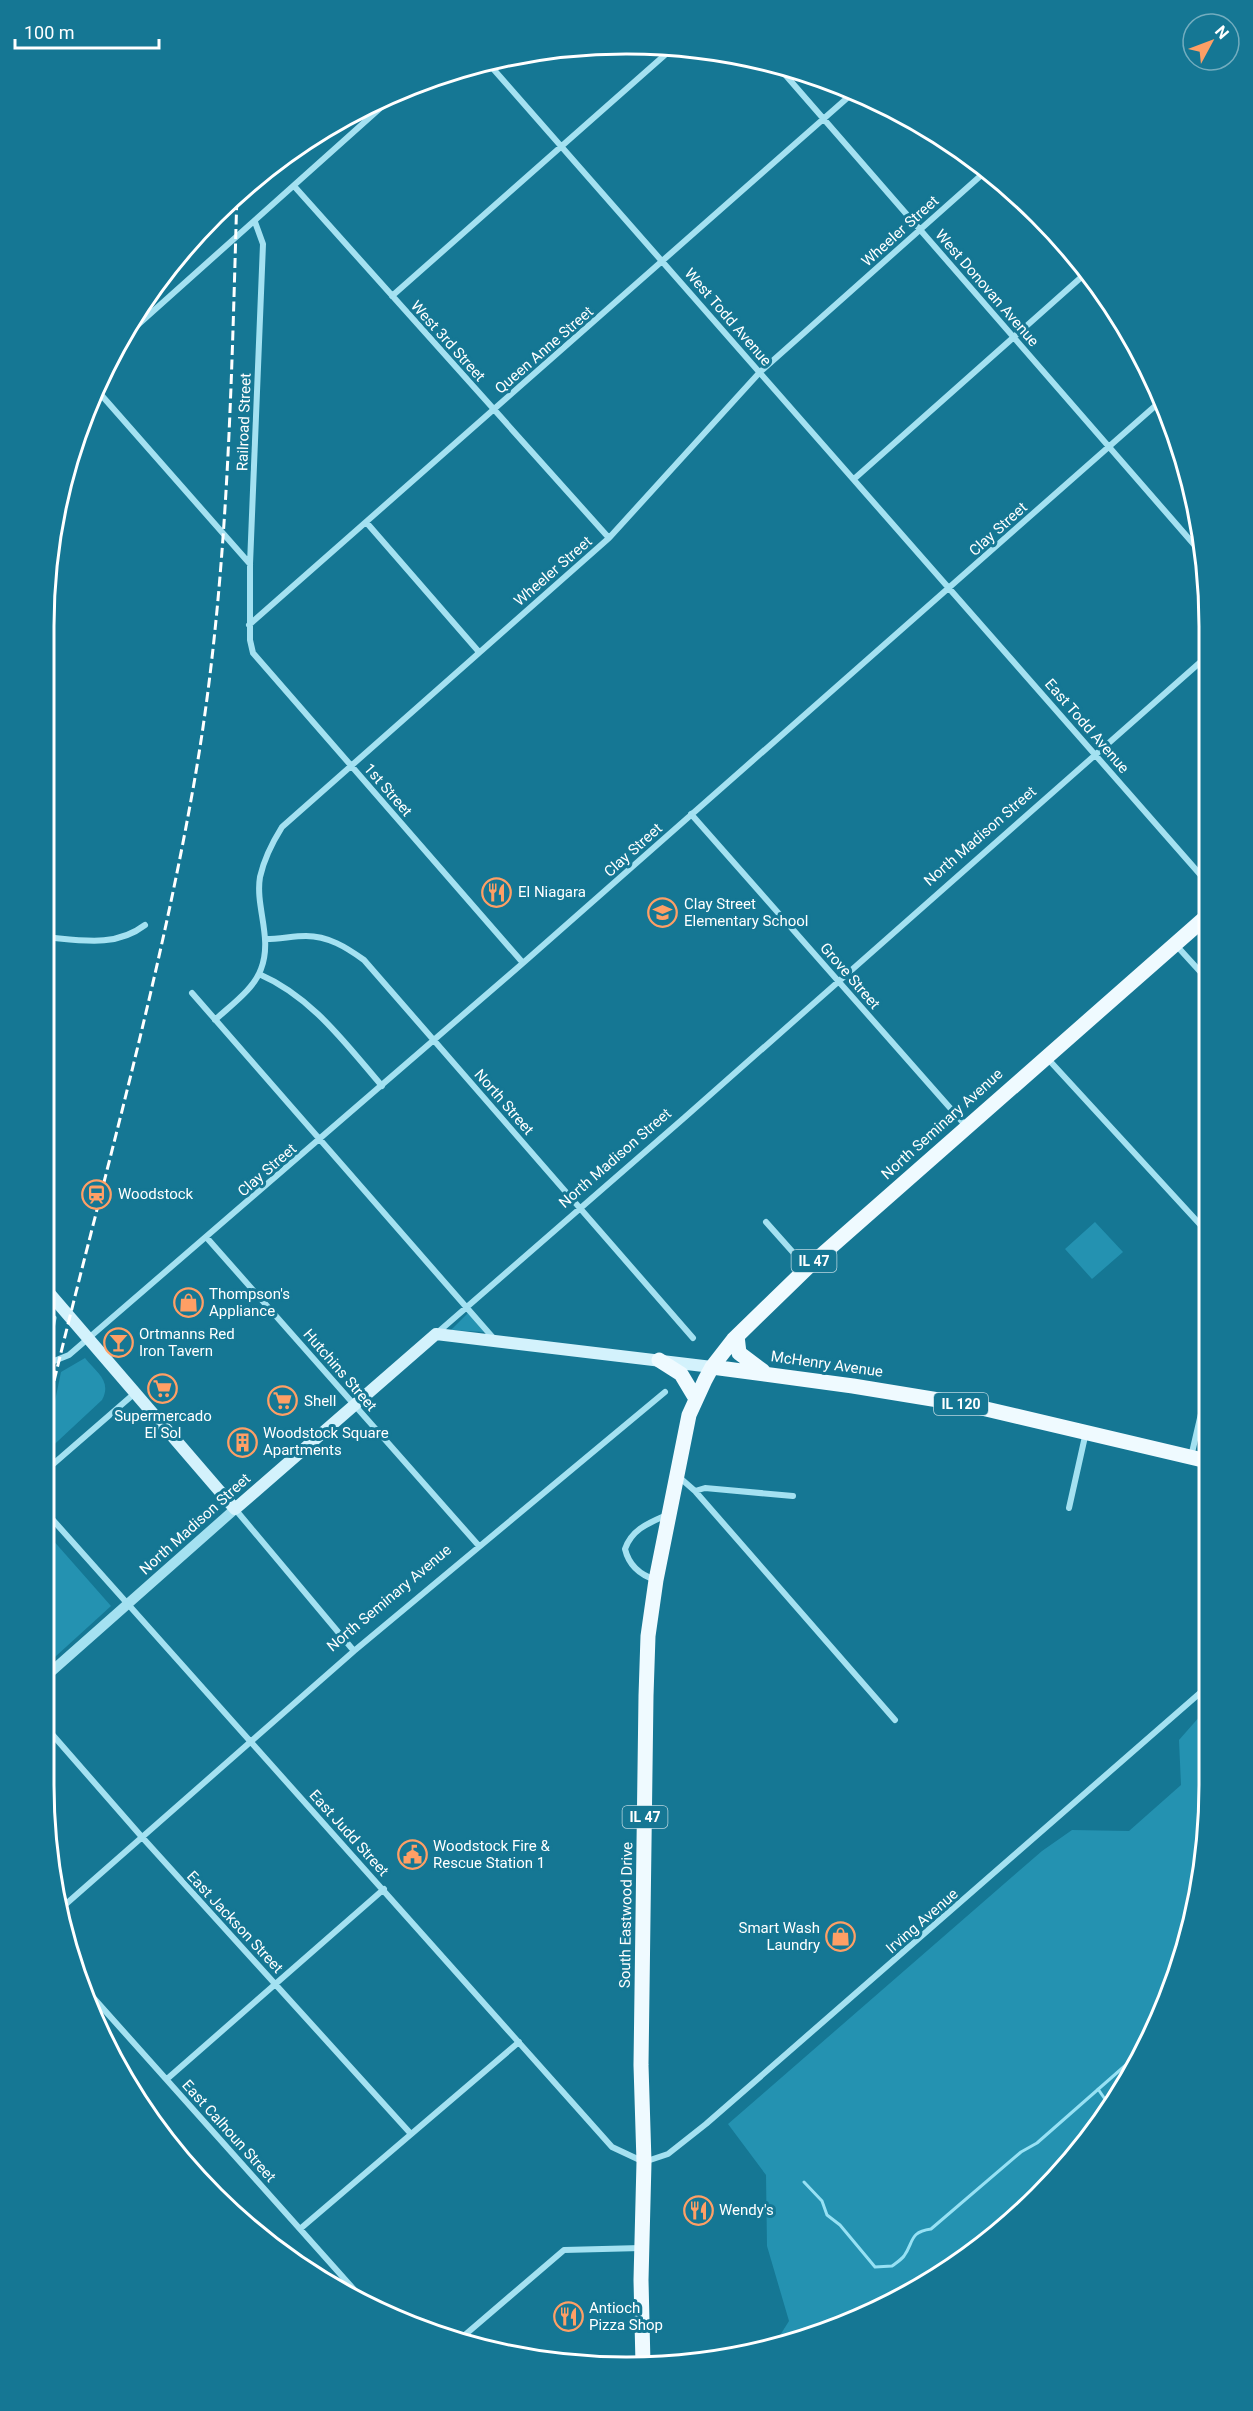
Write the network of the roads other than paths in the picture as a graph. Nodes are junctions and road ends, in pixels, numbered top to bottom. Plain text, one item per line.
1 (665, 55) edge
2 (494, 70) edge
3 (788, 78) edge
4 (847, 98) edge
5 (377, 111) edge
6 (824, 119) junction
7 (562, 147) junction
8 (980, 176) edge
9 (294, 186) junction
10 (255, 222) junction
11 (920, 230) junction
12 (662, 261) junction
13 (1081, 278) edge
14 (392, 296) junction
15 (142, 321) edge
16 (1014, 337) junction
17 (760, 372) junction
18 (103, 397) edge
19 (1155, 406) edge
20 (494, 410) junction
21 (1109, 447) junction
22 (854, 479) junction
23 (366, 522) junction
24 (609, 538) junction
25 (1193, 543) edge
26 (250, 564) junction
27 (950, 588) junction
28 (249, 625) junction
29 (479, 652) junction
30 (1199, 663) edge
31 (1096, 754) junction
32 (350, 765) junction
33 (691, 814) junction
34 (1199, 873) edge
35 (1199, 923) edge
36 (145, 925) dead end
37 (54, 938) edge
38 (267, 939) junction
39 (1175, 944) junction
40 (523, 963) junction
41 (1199, 970) edge
42 (259, 974) junction
43 (838, 980) junction
44 (192, 993) dead end
45 (215, 1020) junction
46 (434, 1040) junction
47 (1045, 1056) junction
48 (382, 1086) junction
49 (966, 1126) junction
50 (320, 1140) junction
51 (580, 1208) junction
52 (766, 1222) dead end
53 (1199, 1224) edge
54 (207, 1238) junction
55 (807, 1268) junction
56 (54, 1299) edge
57 (466, 1307) junction
58 (436, 1334) junction
59 (737, 1336) junction
60 (693, 1338) dead end
61 (89, 1339) junction
62 (495, 1340) junction
63 (659, 1360) junction
64 (54, 1361) edge
65 (712, 1367) junction
66 (768, 1374) junction
67 (665, 1392) dead end
68 (135, 1393) junction
69 (696, 1399) junction
70 (354, 1405) junction
71 (1199, 1422) edge
72 (1086, 1431) junction
73 (1191, 1457) junction
74 (1199, 1459) edge
75 (54, 1463) edge
76 (676, 1474) junction
77 (695, 1491) junction
78 (793, 1496) dead end
79 (1069, 1508) dead end
80 (235, 1509) junction
81 (668, 1515) junction
82 (54, 1521) edge
83 (479, 1545) junction
84 (656, 1580) junction
85 (128, 1604) junction
86 (354, 1651) junction
87 (54, 1669) edge
88 (1199, 1694) edge
89 (895, 1720) dead end
90 (54, 1736) edge
91 (250, 1741) junction
92 (141, 1836) junction
93 (384, 1889) junction
94 (67, 1903) edge
95 (276, 1984) junction
96 (97, 2002) edge
97 (519, 2042) junction
98 (167, 2079) junction
99 (411, 2134) junction
100 (644, 2162) junction
101 (300, 2229) junction
102 (641, 2248) junction
103 (351, 2286) edge
104 (466, 2334) edge
105 (643, 2357) edge

1 - 7 street
2 - 7 street, West Todd Avenue
3 - 6 street, West Donovan Avenue
4 - 6 street, Queen Anne Street
5 - 9 street
6 - 11 street, West Donovan Avenue
6 - 12 street, Queen Anne Street
7 - 12 street, West Todd Avenue
7 - 14 street
8 - 11 street, Wheeler Street
9 - 10 street
9 - 14 street, West 3rd Street
10 - 15 street
10 - 26 street, Railroad Street
11 - 16 street, West Donovan Avenue
11 - 17 street, Wheeler Street
12 - 17 street, West Todd Avenue
12 - 20 street, Queen Anne Street
13 - 16 street
14 - 20 street, West 3rd Street
16 - 21 street, West Donovan Avenue
16 - 22 street
17 - 22 street, West Todd Avenue
17 - 24 street, Wheeler Street
18 - 26 street
19 - 21 street, Clay Street
20 - 23 street, Queen Anne Street
20 - 24 street, West 3rd Street
21 - 25 street, West Donovan Avenue
21 - 27 street, Clay Street
22 - 27 street, West Todd Avenue
23 - 28 street, Queen Anne Street
23 - 29 street
24 - 29 street, Wheeler Street
26 - 28 street, Railroad Street
27 - 31 street, East Todd Avenue
27 - 33 street, Clay Street
28 - 32 street, 1st Street
29 - 32 street, Wheeler Street
30 - 31 street, North Madison Street
31 - 34 street, East Todd Avenue
31 - 43 street, North Madison Street
32 - 38 street, Wheeler Street
32 - 40 street, 1st Street
33 - 40 street, Clay Street
33 - 43 street, Grove Street
35 - 39 main road, North Seminary Avenue / IL 47
36 - 37 street
38 - 42 street, Wheeler Street
38 - 46 street, North Street
39 - 41 street
39 - 47 main road, North Seminary Avenue / IL 47
40 - 46 street, Clay Street
42 - 45 street, Wheeler Street
42 - 48 street
43 - 49 street, Grove Street
43 - 51 street, North Madison Street
44 - 45 street
45 - 50 street
46 - 48 street, Clay Street
46 - 51 street, North Street
47 - 49 main road, North Seminary Avenue / IL 47
47 - 53 street
48 - 50 street, Clay Street
49 - 55 main road, North Seminary Avenue / IL 47
50 - 54 street, Clay Street
50 - 57 street
51 - 57 street, North Madison Street
51 - 60 street, North Street
52 - 55 street
54 - 61 street, Clay Street
54 - 70 street, Hutchins Street
55 - 59 main road, North Seminary Avenue / IL 47
56 - 61 main road
57 - 58 street, North Madison Street
57 - 62 street
58 - 62 main road, McHenry Avenue / IL 120
58 - 70 main road, North Madison Street
59 - 65 main road, North Seminary Avenue / IL 47
59 - 66 main road
61 - 64 street, Clay Street
61 - 68 main road
62 - 63 main road, McHenry Avenue / IL 120
63 - 65 main road, McHenry Avenue / IL 120
63 - 69 main road
65 - 66 main road, McHenry Avenue / IL 120
65 - 69 main road, South Eastwood Drive / IL 47
66 - 72 main road, McHenry Avenue / IL 120
67 - 83 street, North Seminary Avenue
68 - 75 street
68 - 80 main road
69 - 76 main road, South Eastwood Drive / IL 47
70 - 80 main road, North Madison Street
70 - 83 street, Hutchins Street
71 - 73 street
72 - 73 main road, McHenry Avenue / IL 120
72 - 79 street
73 - 74 main road, McHenry Avenue / IL 120
76 - 77 street
76 - 81 main road, South Eastwood Drive / IL 47
77 - 78 street
77 - 89 street
80 - 85 street, North Madison Street
80 - 86 street
81 - 84 main road, South Eastwood Drive / IL 47
81 - 84 street
82 - 85 street, East Judd Street
83 - 86 street, North Seminary Avenue
84 - 100 main road, South Eastwood Drive / IL 47
85 - 87 street, North Madison Street
85 - 91 street, East Judd Street
86 - 91 street, North Seminary Avenue
88 - 100 street, Irving Avenue
90 - 92 street, East Jackson Street
91 - 92 street, North Seminary Avenue
91 - 93 street, East Judd Street
92 - 94 street, North Seminary Avenue
92 - 95 street, East Jackson Street
93 - 95 street
93 - 97 street, East Judd Street
95 - 98 street
95 - 99 street, East Jackson Street
96 - 98 street, East Calhoun Street
97 - 99 street
97 - 100 street, East Judd Street
98 - 101 street, East Calhoun Street
99 - 101 street
100 - 102 main road, South Eastwood Drive / IL 47
101 - 103 street, East Calhoun Street
102 - 104 street
102 - 105 main road, South Eastwood Drive / IL 47

